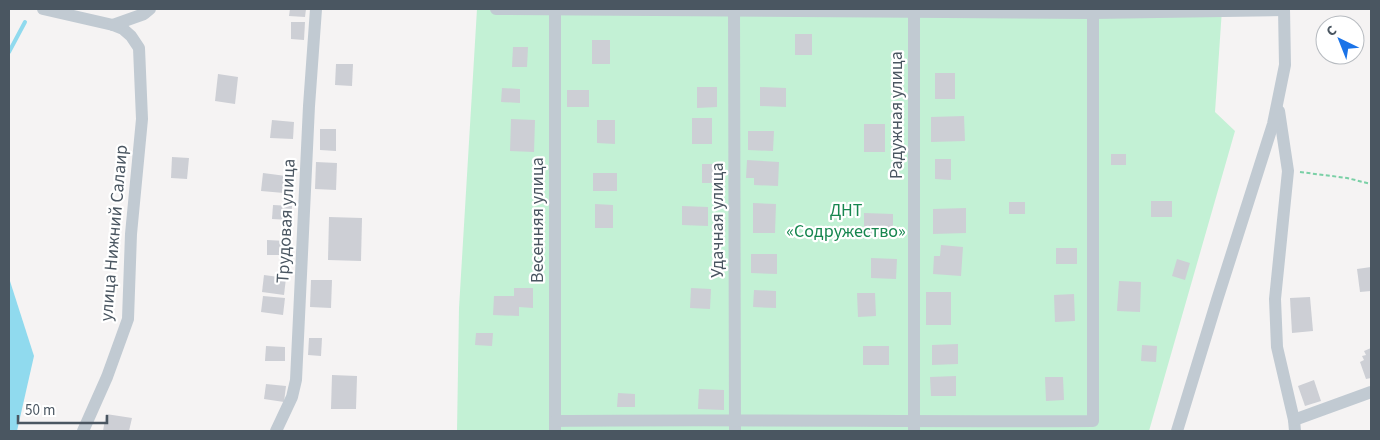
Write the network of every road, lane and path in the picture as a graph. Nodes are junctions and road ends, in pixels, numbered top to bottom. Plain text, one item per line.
1 (43, 9) edge
2 (150, 9) edge
3 (316, 9) edge
4 (496, 9) edge
5 (555, 9) edge
6 (1284, 9) edge
7 (734, 10) edge
8 (914, 10) edge
9 (1093, 11) edge
10 (113, 25) junction
11 (1277, 104) junction
12 (1288, 171) junction
13 (1371, 184) edge
14 (1371, 392) edge
15 (734, 425) edge
16 (555, 426) edge
17 (914, 426) edge
18 (1295, 426) edge
19 (83, 431) edge
20 (276, 431) edge
21 (1177, 431) edge

1 - 10 street
2 - 10 street
3 - 20 street, Трудовая улица
4 - 5 street
5 - 7 street
5 - 16 street, Весенняя улица
6 - 9 street
6 - 11 street
7 - 8 street
7 - 15 street, Удачная улица
8 - 9 street
8 - 17 street, Радужная улица
9 - 17 street
10 - 19 street, улица Нижний Салаир
11 - 12 street
11 - 21 street
12 - 13 path
12 - 18 street
14 - 18 street
15 - 16 street
15 - 17 street

